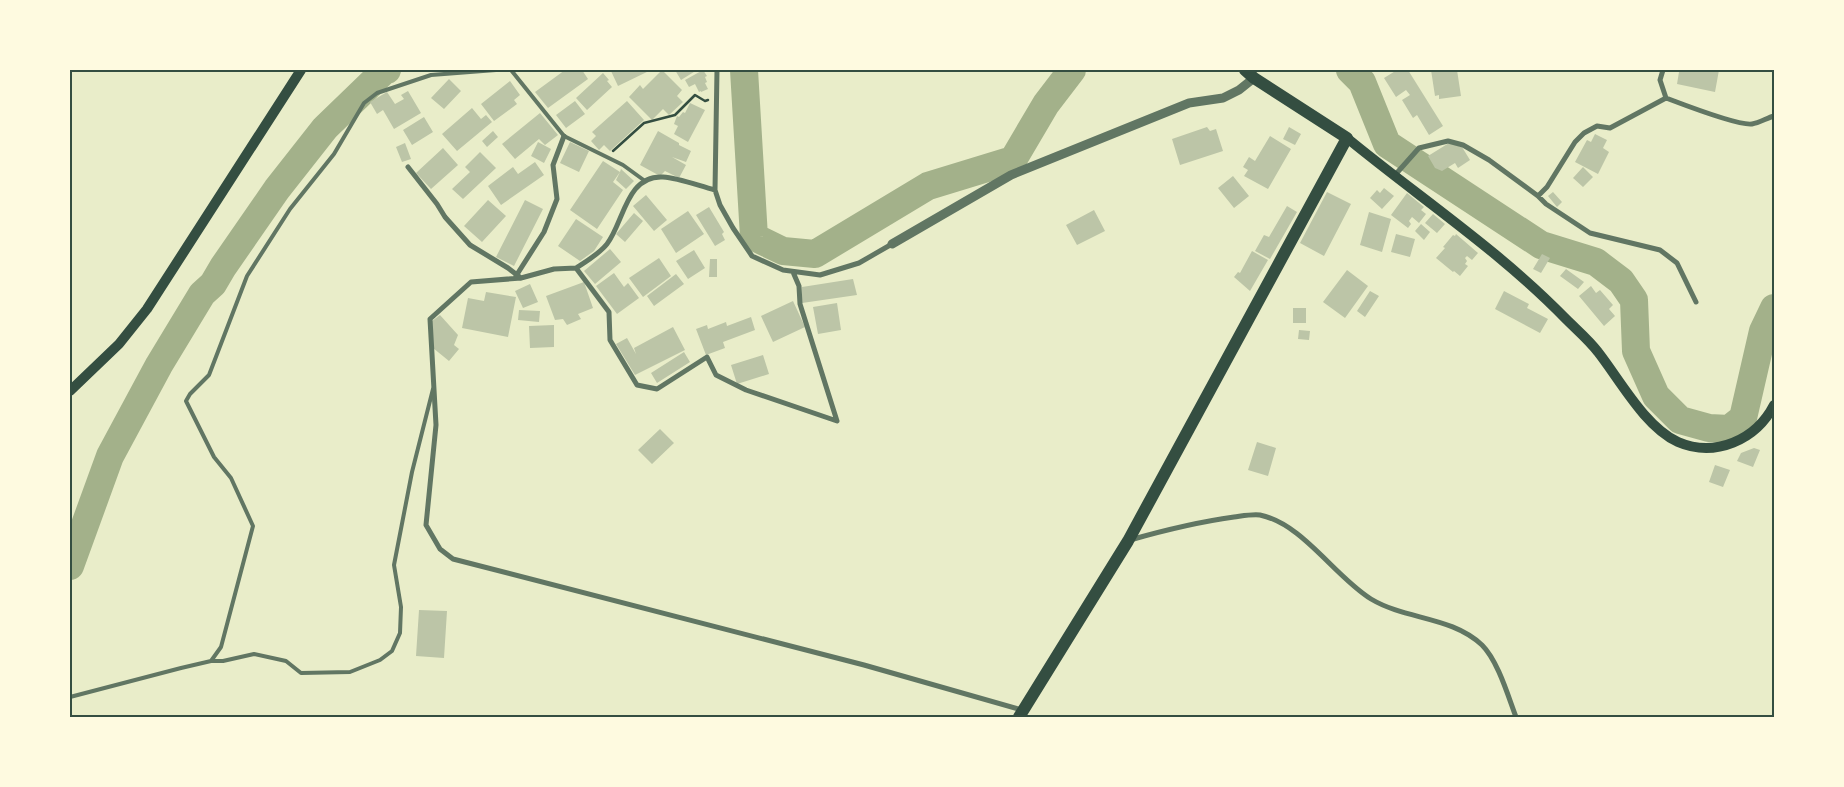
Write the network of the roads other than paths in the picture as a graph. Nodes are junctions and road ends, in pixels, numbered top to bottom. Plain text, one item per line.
1 (300, 70) edge
2 (496, 70) edge
3 (511, 70) edge
4 (717, 70) edge
5 (1662, 70) edge
6 (1249, 74) edge
7 (1666, 98) junction
8 (1774, 116) edge
9 (564, 136) junction
10 (1347, 138) junction
11 (408, 167) dead end
12 (1394, 176) junction
13 (645, 181) junction
14 (716, 190) junction
15 (1538, 196) junction
16 (892, 244) joint
17 (576, 268) junction
18 (793, 272) junction
19 (519, 277) junction
20 (1696, 302) dead end
21 (434, 382) junction
22 (70, 391) edge
23 (1774, 405) edge
24 (1128, 541) junction
25 (211, 661) junction
26 (70, 697) edge
27 (1021, 714) edge
28 (1516, 717) edge

1 - 22 main road
2 - 25 lane
3 - 9 lane
4 - 14 street
5 - 7 street
6 - 10 main road
6 - 16 street
7 - 8 street
7 - 15 street
9 - 13 lane
9 - 19 street
10 - 12 main road
10 - 24 main road
11 - 19 street
12 - 15 street
12 - 23 main road
13 - 14 street
13 - 17 street
14 - 18 street
15 - 20 street
16 - 18 street
17 - 18 street
17 - 19 street
19 - 21 street
21 - 25 lane
21 - 27 street
24 - 27 main road
24 - 28 street
25 - 26 lane

